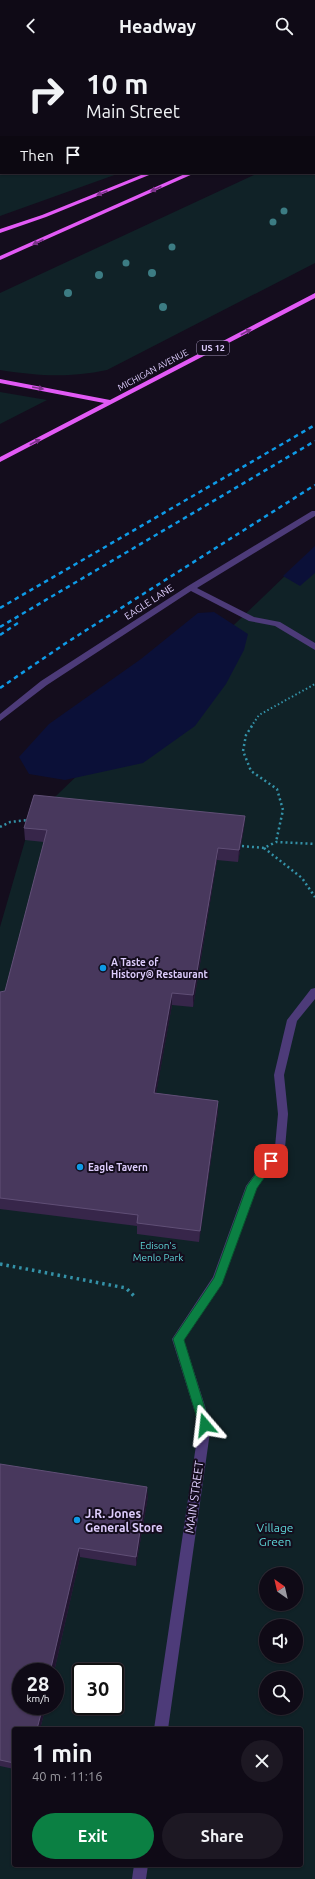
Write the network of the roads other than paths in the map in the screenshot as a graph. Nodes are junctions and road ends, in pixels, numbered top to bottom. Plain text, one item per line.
1 (149, 174) edge
2 (190, 174) edge
3 (0, 231) edge
4 (0, 258) edge
5 (315, 295) edge
6 (0, 381) edge
7 (112, 402) junction
8 (0, 460) edge
9 (315, 513) edge
10 (191, 588) junction
11 (315, 647) edge
12 (0, 718) edge
13 (315, 992) edge
14 (160, 1727) edge
15 (141, 1867) edge
16 (139, 1879) edge

1 -> 3 main road
2 -> 4 main road
7 -> 5 main road, MICHIGAN AVENUE / US 12
6 -> 7 main road
8 -> 7 main road, MICHIGAN AVENUE / US 12
9 - 10 street, EAGLE LANE
10 - 11 street
10 - 12 street, EAGLE LANE
13 - 14 street, MAIN STREET
15 - 16 street

